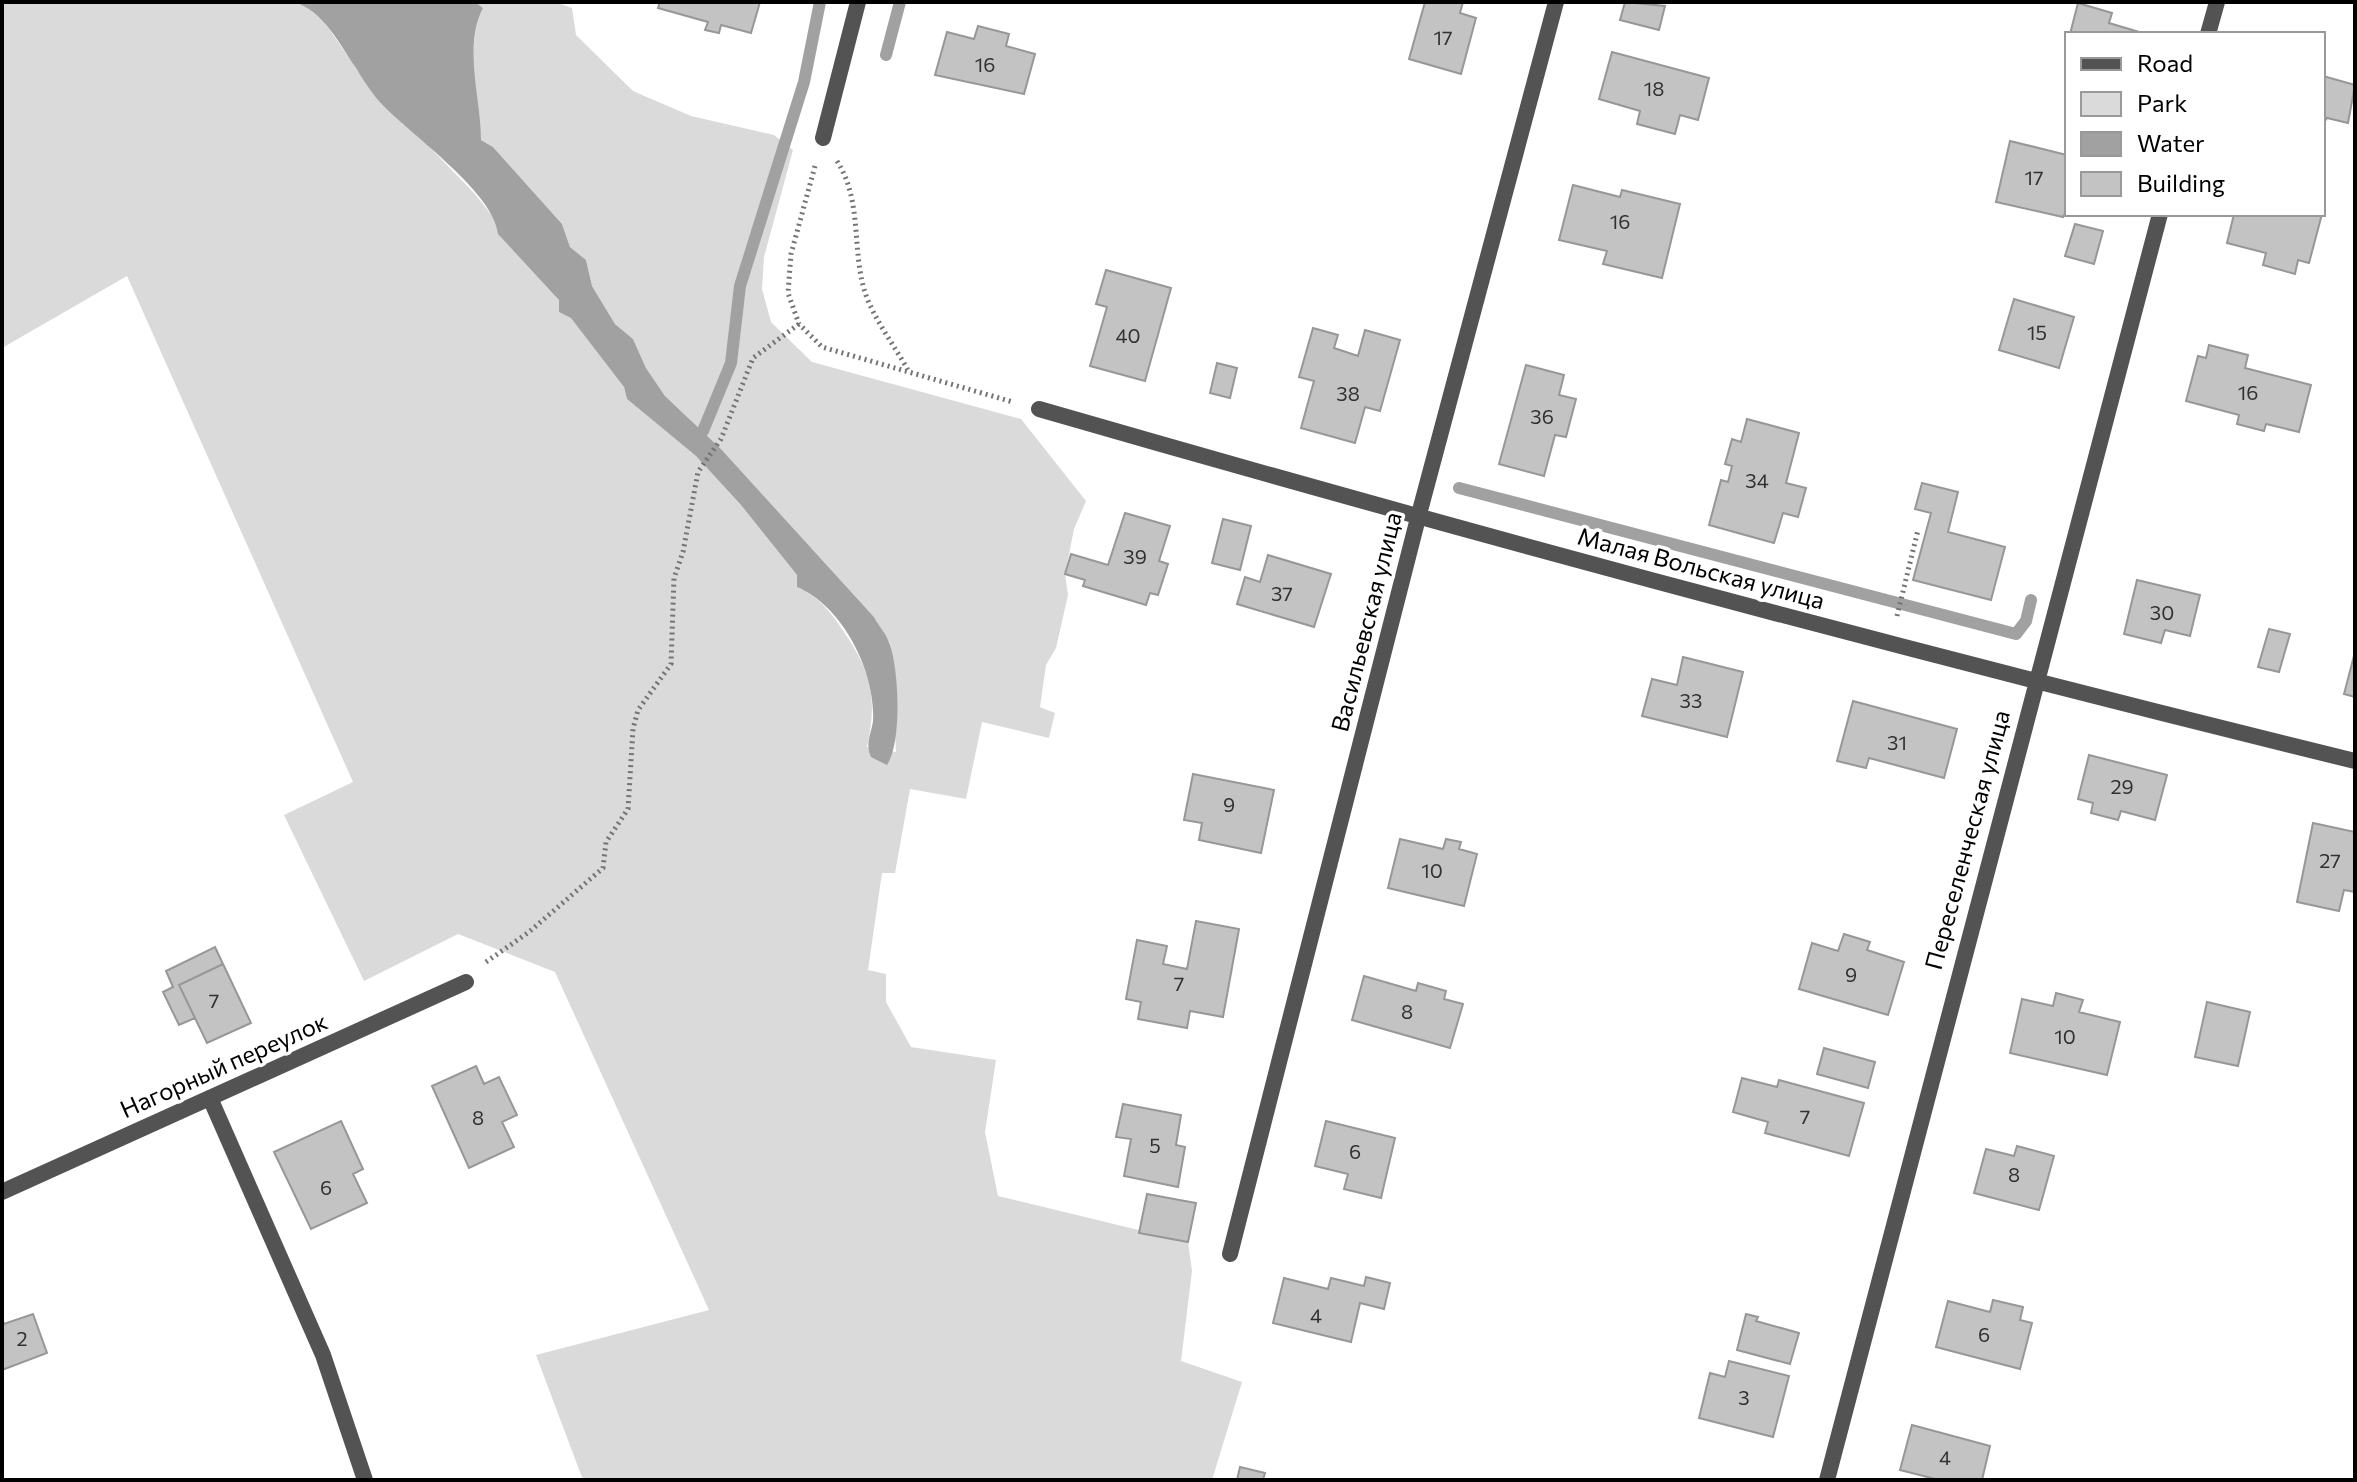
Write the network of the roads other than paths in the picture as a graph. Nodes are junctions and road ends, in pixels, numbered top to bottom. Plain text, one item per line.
1 (858, 2) edge
2 (1556, 2) edge
3 (2217, 2) edge
4 (2209, 32) edge
5 (823, 138) road end
6 (2159, 216) edge
7 (1039, 409) road end
8 (1418, 518) junction
9 (2034, 682) junction
10 (2355, 761) edge
11 (466, 982) road end
12 (210, 1098) junction
13 (2, 1192) edge
14 (1230, 1254) dead end
15 (365, 1480) edge
16 (1827, 1480) edge

1 - 5 street
2 - 8 street, Васильевская улица
3 - 4 street
6 - 9 street, Переселенческая улица
7 - 8 street, Малая Вольская улица
8 - 9 street, Малая Вольская улица
8 - 14 street, Васильевская улица
9 - 10 street, Малая Вольская улица
9 - 16 street, Переселенческая улица
11 - 12 street, Нагорный переулок
12 - 13 street, Нагорный переулок
12 - 15 street

